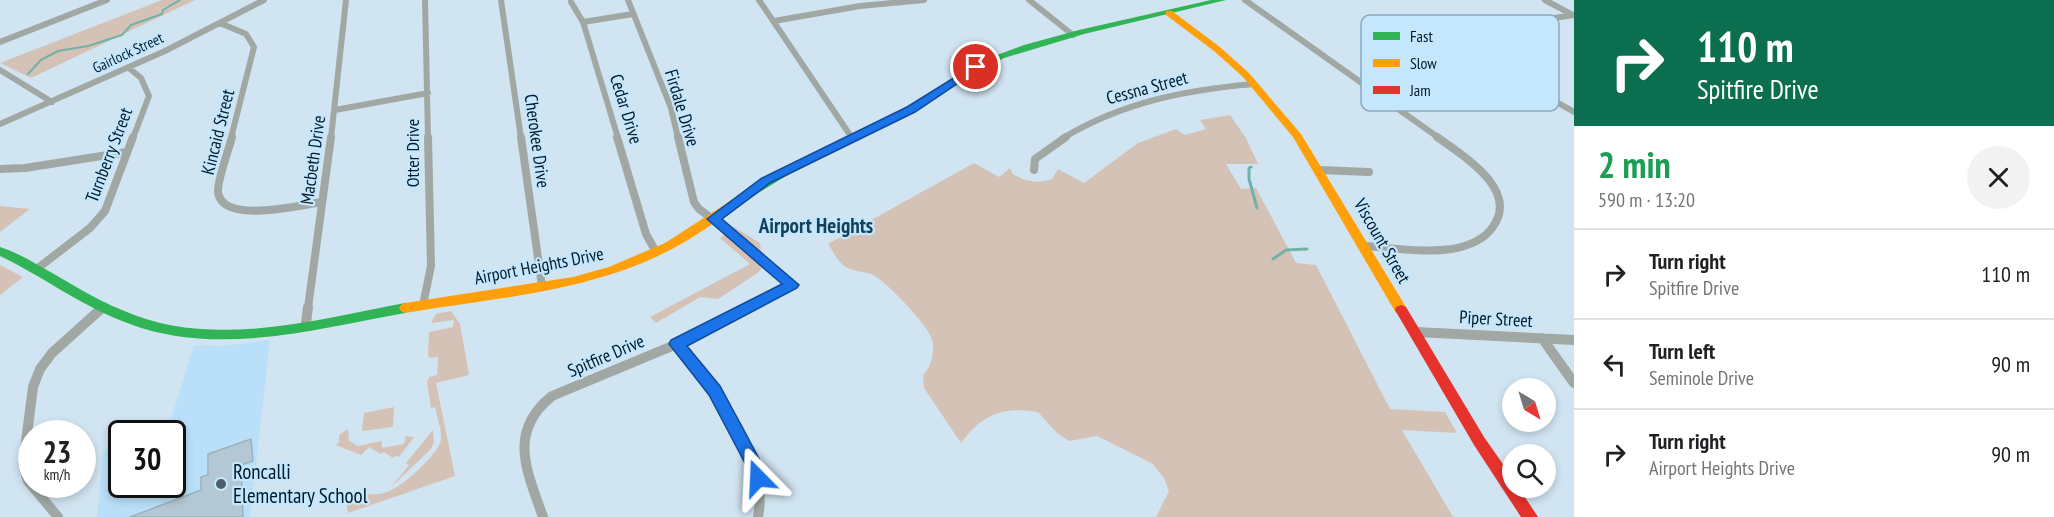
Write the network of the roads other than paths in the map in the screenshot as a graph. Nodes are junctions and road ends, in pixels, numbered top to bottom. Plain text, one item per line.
1 (107, 0) edge
2 (264, 0) edge
3 (346, 0) edge
4 (425, 0) edge
5 (501, 0) edge
6 (628, 0) edge
7 (759, 0) edge
8 (924, 0) edge
9 (1029, 0) edge
10 (1222, 0) edge
11 (1245, 0) edge
12 (1545, 0) edge
13 (572, 2) dead end
14 (1168, 13) junction
15 (633, 14) junction
16 (1573, 15) edge
17 (774, 21) junction
18 (583, 22) junction
19 (220, 23) junction
20 (1073, 35) junction
21 (2, 40) edge
22 (129, 68) junction
23 (0, 70) edge
24 (1361, 82) edge
25 (1254, 84) junction
26 (429, 93) junction
27 (52, 102) junction
28 (1559, 103) edge
29 (335, 110) junction
30 (1401, 111) edge
31 (1574, 112) edge
32 (0, 124) edge
33 (852, 138) junction
34 (127, 152) junction
35 (0, 169) edge
36 (1034, 170) dead end
37 (1319, 170) junction
38 (1369, 172) dead end
39 (322, 202) junction
40 (713, 219) junction
41 (1365, 246) junction
42 (0, 251) edge
43 (656, 252) junction
44 (38, 268) junction
45 (792, 285) joint
46 (542, 286) junction
47 (423, 305) junction
48 (103, 308) junction
49 (306, 323) junction
50 (1416, 332) junction
51 (1542, 338) junction
52 (1574, 340) edge
53 (677, 344) junction
54 (1574, 383) edge
55 (58, 517) edge
56 (543, 517) edge
57 (758, 517) edge
58 (1530, 517) edge

1 - 21 street
2 - 19 street, Gairlock Street
3 - 29 street, Macbeth Drive
4 - 26 street, Otter Drive
5 - 46 street, Cherokee Drive
6 - 15 street, Firdale Drive
7 - 17 street
8 - 17 street
9 - 20 street
10 - 14 street, Airport Heights Drive
11 - 24 street
12 - 16 street
13 - 18 street, Cedar Drive
14 - 20 street, Airport Heights Drive
14 - 25 street, Viscount Street
15 - 18 street
15 - 40 street, Firdale Drive
17 - 33 street
18 - 43 street, Cedar Drive
19 - 22 street, Gairlock Street
19 - 39 street, Kincaid Street
20 - 33 street, Airport Heights Drive
22 - 27 street, Gairlock Street
22 - 34 street, Turnberry Street
23 - 27 street
25 - 36 street, Cessna Street
25 - 37 street, Viscount Street
26 - 29 street
26 - 47 street, Otter Drive
27 - 32 street, Gairlock Street
28 - 31 street
29 - 39 street, Macbeth Drive
30 - 41 street
33 - 40 street, Airport Heights Drive
34 - 35 street
34 - 44 street, Turnberry Street
37 - 38 street
37 - 41 street, Viscount Street
39 - 49 street, Macbeth Drive
40 - 43 street, Airport Heights Drive
40 - 45 street, Firdale Drive
41 - 50 street, Viscount Street
42 - 44 street, Airport Heights Drive
43 - 46 street, Airport Heights Drive
44 - 48 street, Airport Heights Drive
45 - 53 street, Spitfire Drive
46 - 47 street, Airport Heights Drive
47 - 49 street, Airport Heights Drive
48 - 49 street, Airport Heights Drive
48 - 55 street
50 - 51 street, Piper Street
50 - 58 street, Viscount Street
51 - 52 street, Piper Street
51 - 54 street
53 - 56 street, Spitfire Drive
53 - 57 street

